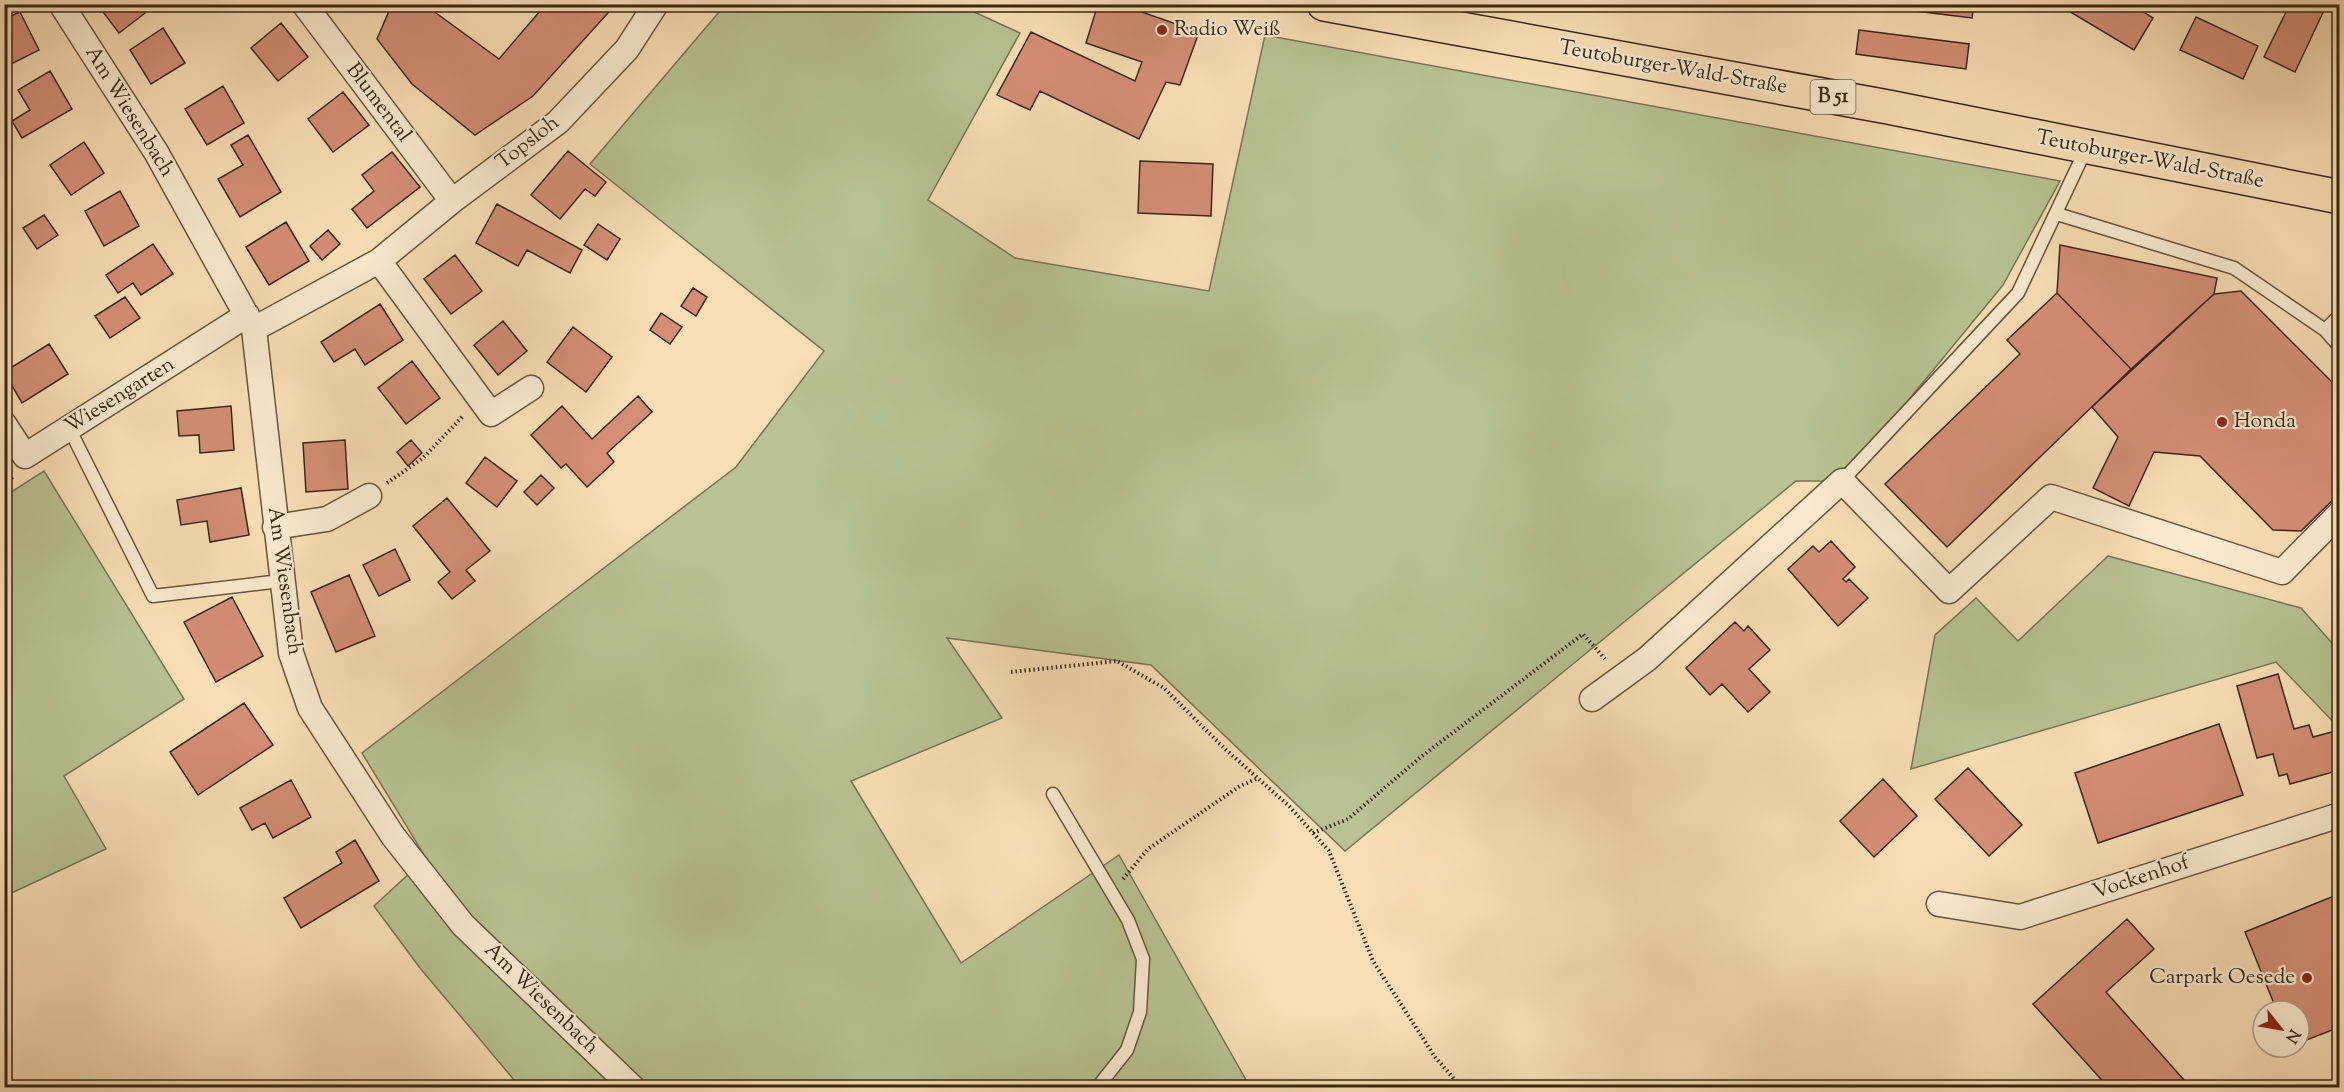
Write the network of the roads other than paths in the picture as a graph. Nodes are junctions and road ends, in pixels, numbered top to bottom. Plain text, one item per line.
1 (61, 4) edge
2 (304, 4) edge
3 (656, 4) edge
4 (1324, 4) edge
5 (2087, 148) junction
6 (2340, 197) edge
7 (452, 201) junction
8 (2057, 214) junction
9 (379, 261) junction
10 (2340, 315) edge
11 (251, 322) junction
12 (2325, 330) junction
13 (2340, 347) edge
14 (531, 388) dead end
15 (4, 424) edge
16 (69, 428) junction
17 (1842, 481) junction
18 (369, 496) road end
19 (2340, 513) edge
20 (275, 527) junction
21 (281, 580) junction
22 (1592, 699) dead end
23 (1053, 794) dead end
24 (2340, 815) edge
25 (1939, 904) dead end
26 (633, 1088) edge
27 (1097, 1088) edge

1 - 11 street, Am Wiesenbach
2 - 7 street, Blumental
3 - 7 street, Topsloh
4 - 5 main road, Teutoburger-Wald-Straße / B 51
5 - 6 main road, Teutoburger-Wald-Straße / B 51
5 - 8 lane
7 - 9 street, Topsloh
8 - 12 lane
8 - 17 lane
9 - 11 street, Topsloh
9 - 14 street
10 - 12 lane
11 - 16 street, Wiesengarten
11 - 20 street, Am Wiesenbach
12 - 13 lane
15 - 16 street, Wiesengarten
16 - 21 lane
17 - 19 street
17 - 22 street
18 - 20 street
20 - 21 street, Am Wiesenbach
21 - 26 street, Am Wiesenbach
23 - 27 lane
24 - 25 street, Vockenhof

